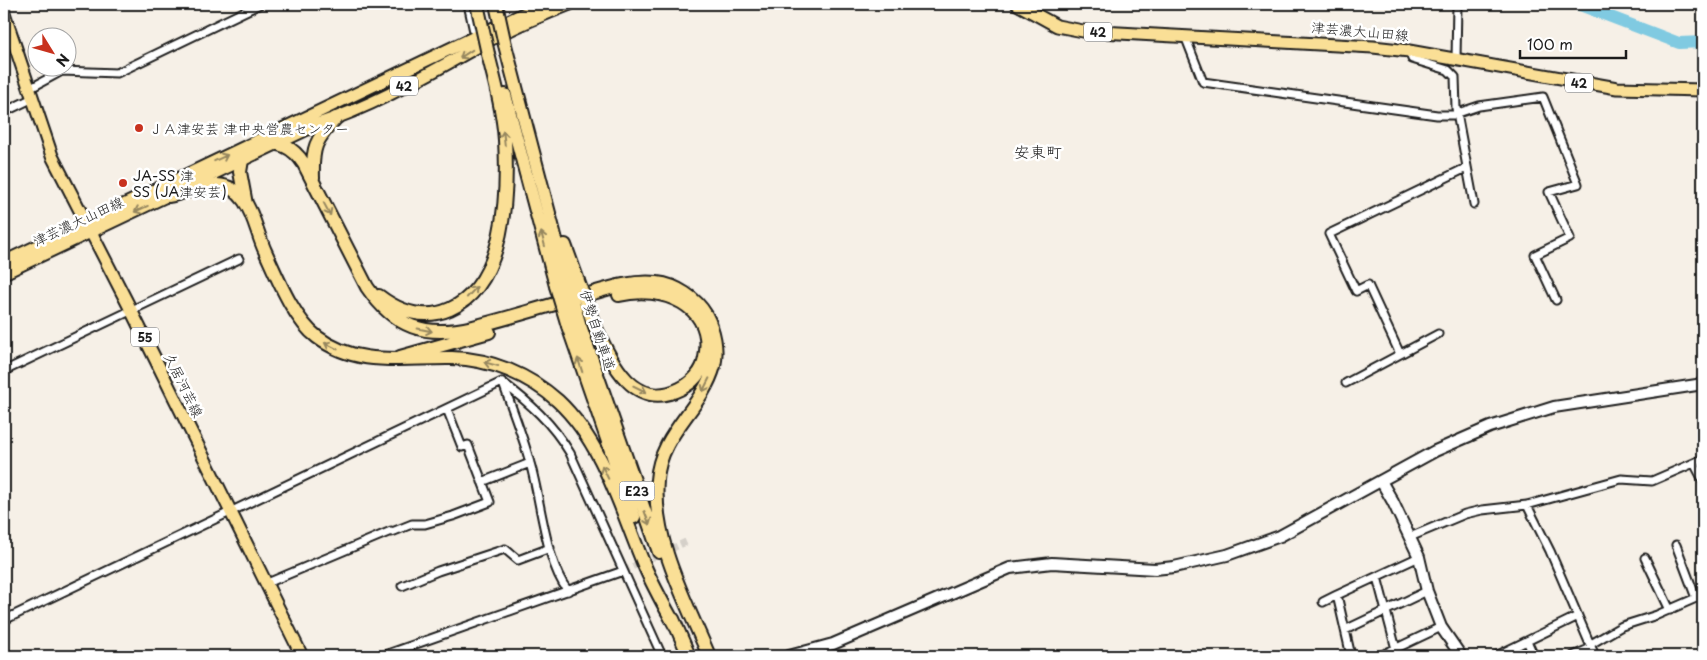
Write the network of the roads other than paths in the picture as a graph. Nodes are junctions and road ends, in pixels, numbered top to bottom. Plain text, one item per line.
1 (260, 4) edge
2 (468, 4) edge
3 (477, 4) edge
4 (482, 4) edge
5 (496, 4) edge
6 (544, 4) edge
7 (570, 4) edge
8 (1017, 4) edge
9 (1456, 4) edge
10 (4, 13) edge
11 (475, 36) junction
12 (1185, 36) junction
13 (1409, 51) junction
14 (491, 53) junction
15 (1456, 56) junction
16 (1703, 90) edge
17 (30, 94) junction
18 (4, 112) edge
19 (1458, 114) junction
20 (336, 118) junction
21 (258, 141) junction
22 (280, 142) junction
23 (242, 160) junction
24 (1466, 168) junction
25 (313, 181) junction
26 (169, 196) junction
27 (246, 204) junction
28 (1474, 204) dead end
29 (88, 226) junction
30 (239, 258) dead end
31 (4, 262) edge
32 (4, 273) edge
33 (567, 283) junction
34 (367, 287) junction
35 (1556, 300) dead end
36 (131, 310) junction
37 (574, 324) junction
38 (1438, 334) dead end
39 (1400, 354) junction
40 (392, 360) junction
41 (4, 371) edge
42 (502, 382) junction
43 (1346, 383) dead end
44 (1703, 384) edge
45 (447, 409) junction
46 (1703, 459) edge
47 (530, 463) junction
48 (1694, 463) junction
49 (1703, 480) edge
50 (1381, 481) junction
51 (482, 482) junction
52 (1527, 505) junction
53 (230, 512) junction
54 (1410, 537) junction
55 (1676, 546) dead end
56 (550, 548) junction
57 (1419, 557) junction
58 (1645, 558) dead end
59 (623, 571) junction
60 (1377, 577) junction
61 (265, 584) junction
62 (402, 586) dead end
63 (568, 591) junction
64 (1427, 592) junction
65 (1336, 596) junction
66 (1700, 597) edge
67 (1323, 602) dead end
68 (1670, 610) junction
69 (1386, 611) junction
70 (1578, 616) junction
71 (4, 620) edge
72 (676, 627) junction
73 (1441, 627) junction
74 (1345, 630) junction
75 (1527, 641) junction
76 (1591, 646) junction
77 (1396, 648) junction
78 (302, 656) edge
79 (382, 656) edge
80 (662, 656) edge
81 (688, 656) edge
82 (702, 656) edge
83 (709, 656) edge
84 (790, 656) edge
85 (1351, 656) edge
86 (1380, 656) edge
87 (1461, 656) edge
88 (1496, 656) edge
89 (1534, 656) edge
90 (1573, 656) edge
91 (1595, 656) edge

1 - 17 street
2 - 11 street
3 - 14 highway, bridge
4 - 14 highway, 伊勢自動車道 / E23
5 - 33 highway, bridge
6 - 11 main road, 津芸濃大山田線 / 42
7 -> 20 main road, 津芸濃大山田線 / 42
8 - 12 main road, 津芸濃大山田線 / 42
9 - 15 street
10 - 17 main road, 久居河芸線 / 55
11 - 21 main road, 津芸濃大山田線 / 42
12 - 13 main road, 津芸濃大山田線 / 42
12 - 19 street
13 - 15 main road, 津芸濃大山田線 / 42
13 - 19 street
33 -> 14 highway, 伊勢自動車道 / E23
34 -> 14 highway
15 - 16 main road, 津芸濃大山田線 / 42
17 - 18 street
17 - 29 main road, 久居河芸線 / 55
19 - 24 street
19 - 35 street
20 - 22 main road, 津芸濃大山田線 / 42
20 - 25 highway
21 - 22 highway
21 - 23 highway
29 -> 21 main road, 津芸濃大山田線 / 42
22 - 23 main road, 津芸濃大山田線 / 42
22 - 25 highway
23 - 26 main road, 津芸濃大山田線 / 42
23 - 27 highway
24 - 28 street
24 - 39 street
25 -> 34 highway
26 - 27 highway
26 -> 29 main road, 津芸濃大山田線 / 42
40 -> 27 highway
29 - 31 main road, 津芸濃大山田線 / 42
29 - 32 main road, 津芸濃大山田線 / 42
29 - 36 main road, 久居河芸線 / 55
30 - 36 street
33 - 37 highway, 伊勢自動車道 / E23, bridge
33 -> 40 highway, bridge
34 -> 83 highway
36 - 41 street
36 - 53 main road, 久居河芸線 / 55
72 -> 37 highway, 伊勢自動車道 / E23
37 -> 82 highway, 伊勢自動車道 / E23
38 - 39 street
39 - 43 street
72 -> 40 highway
42 - 45 street
42 - 47 street
42 - 59 street
44 - 50 street
45 - 51 street
45 - 53 street
46 - 48 street
47 - 51 street
47 - 56 street
48 - 49 street
48 - 52 street
50 - 54 street
50 - 84 street
51 - 61 street
52 - 54 street
52 - 70 street
53 - 61 main road, 久居河芸線 / 55
53 - 71 street
54 - 57 street
55 - 66 street
56 - 62 street
56 - 63 street
57 - 60 street
57 - 64 street
58 - 68 street
59 - 63 street
59 - 80 street
60 - 65 street
60 - 69 street
61 - 78 main road, 久居河芸線 / 55
63 - 79 street
64 - 69 street
64 - 73 street
65 - 67 street
65 - 74 street
66 - 68 street
68 - 76 street
69 - 74 street
69 - 77 street
70 - 75 street
70 - 76 street
72 - 81 highway, 伊勢自動車道 / E23
73 - 77 street
73 - 87 street
74 - 85 street
75 - 88 street
75 - 89 street
76 - 90 street
76 - 91 street
77 - 86 street

